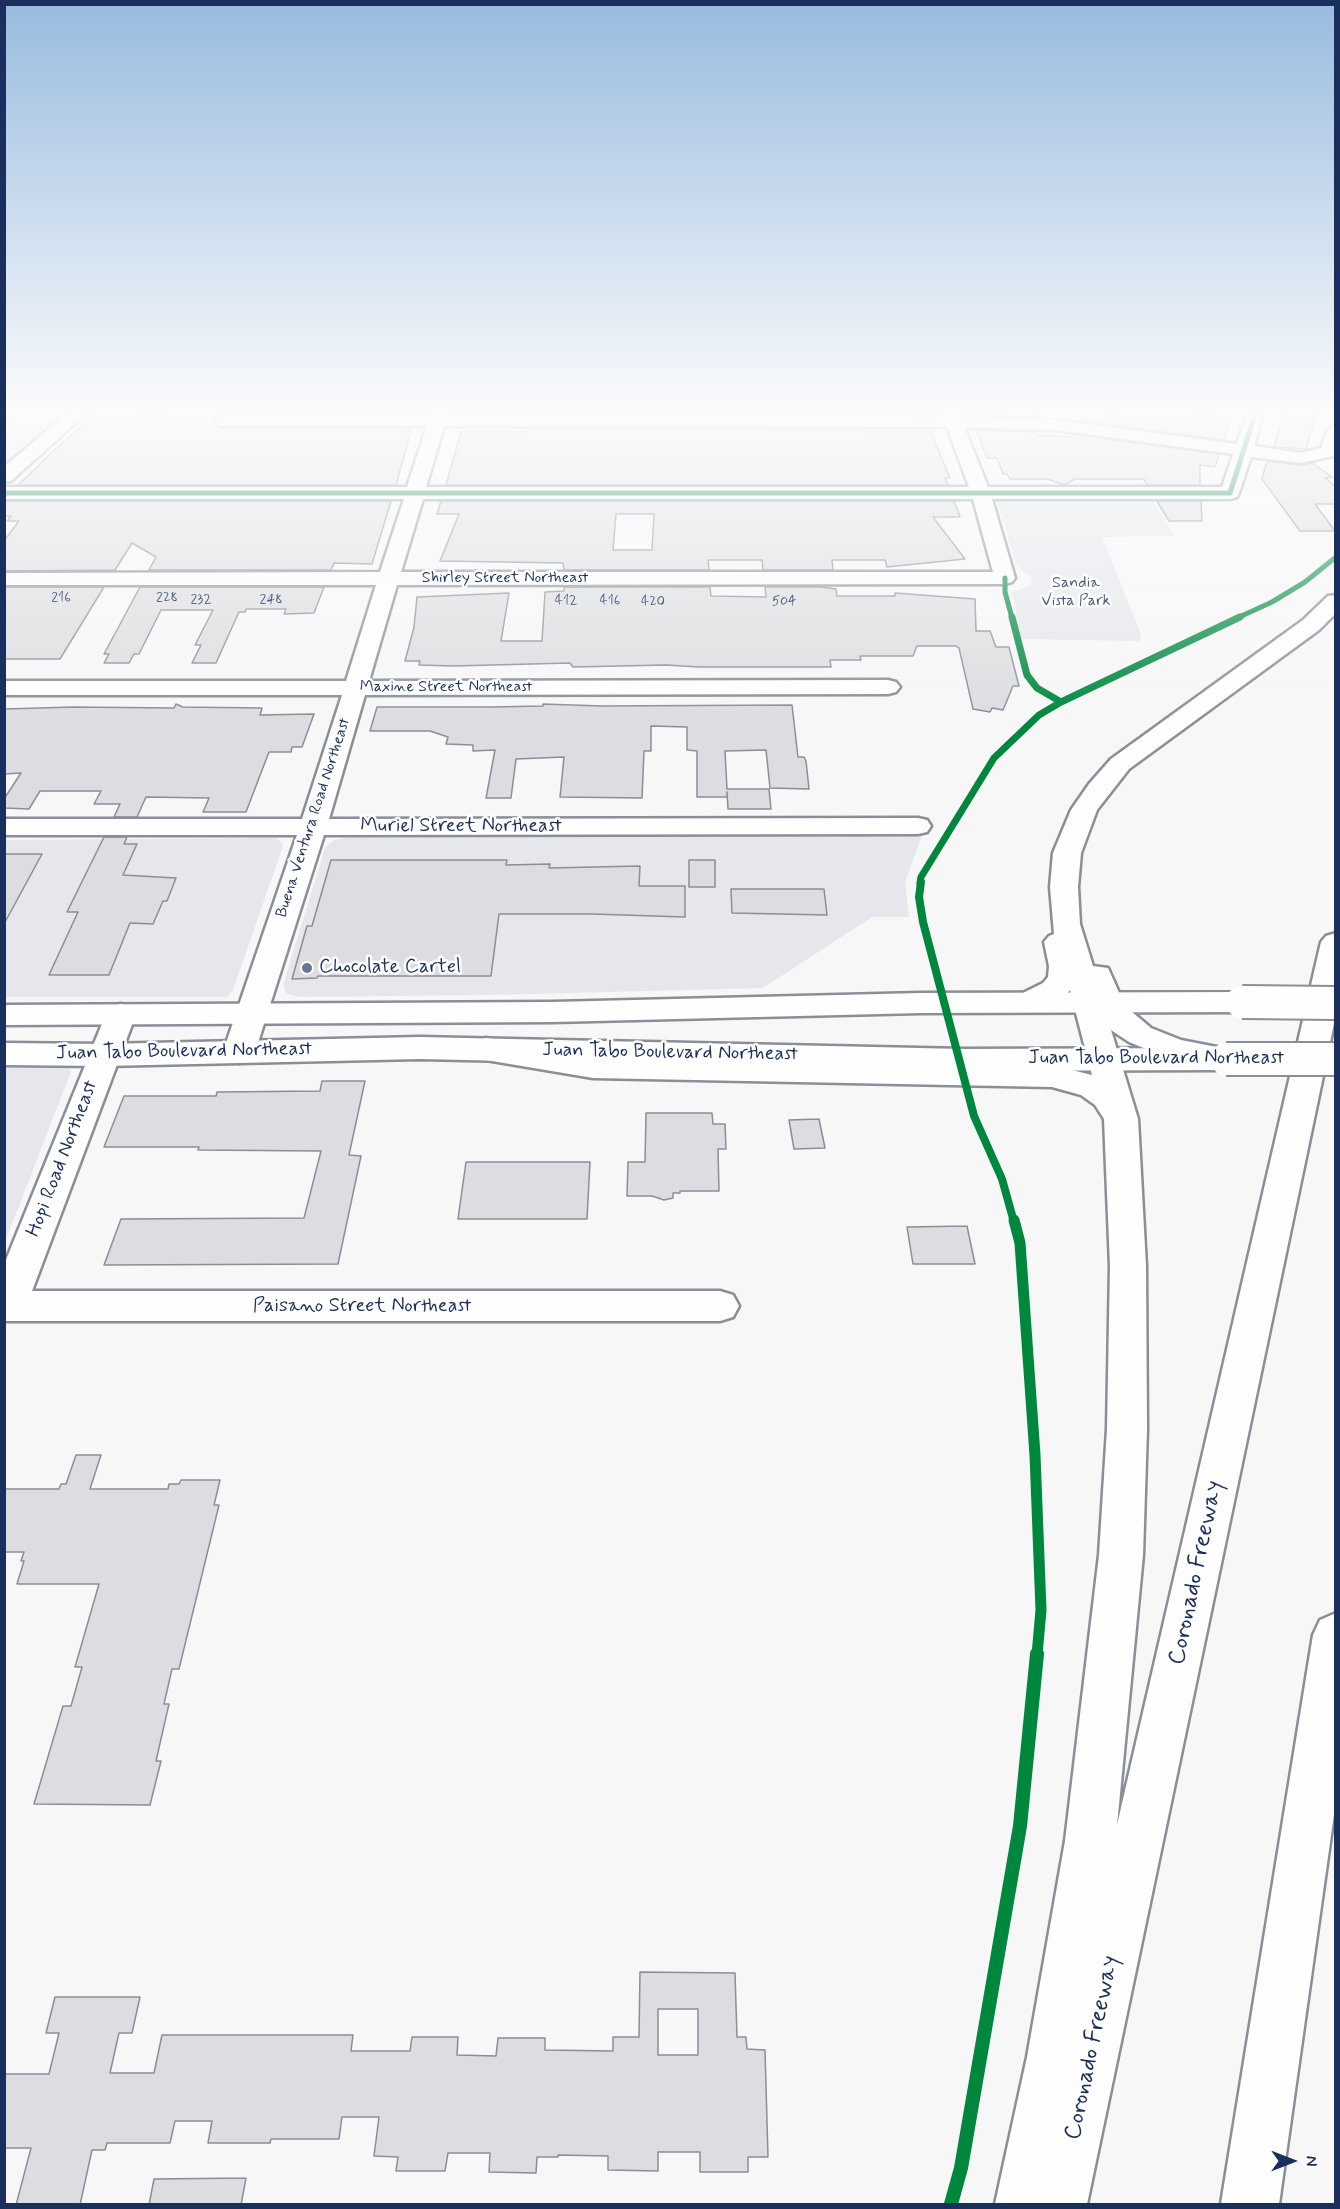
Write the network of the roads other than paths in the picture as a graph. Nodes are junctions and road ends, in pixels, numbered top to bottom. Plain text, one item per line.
1 (408, 514) edge
2 (987, 514) edge
3 (4, 579) edge
4 (389, 579) junction
5 (1335, 601) edge
6 (888, 687) dead end
7 (4, 688) edge
8 (356, 688) junction
9 (1107, 778) junction
10 (918, 826) dead end
11 (4, 827) edge
12 (313, 827) junction
13 (1335, 942) edge
14 (1030, 1002) junction
15 (1098, 1003) junction
16 (1335, 1003) edge
17 (251, 1012) junction
18 (122, 1014) junction
19 (4, 1015) edge
20 (486, 1049) junction
21 (239, 1052) junction
22 (4, 1054) edge
23 (104, 1055) junction
24 (1104, 1059) junction
25 (1226, 1059) junction
26 (1335, 1059) edge
27 (1121, 1119) junction
28 (6, 1306) edge
29 (720, 1306) dead end
30 (1335, 1635) edge
31 (1024, 2205) edge
32 (1058, 2205) edge
33 (1250, 2205) edge

1 - 4 main road, Buena Ventura Road Northeast
2 - 4 main road, Shirley Street Northeast
3 - 4 main road, Shirley Street Northeast
4 - 8 main road, Buena Ventura Road Northeast
5 - 9 main road
6 - 8 main road, Maxine Street Northeast
7 - 8 main road, Maxine Street Northeast
8 - 12 main road, Buena Ventura Road Northeast
9 - 14 main road
9 - 15 main road
10 - 12 main road, Muriel Street Northeast
11 - 12 main road, Muriel Street Northeast
12 - 17 main road, Buena Ventura Road Northeast
13 - 32 main road, Coronado Freeway
14 - 15 main road, Juan Tabo Boulevard Northeast
14 - 17 main road, Juan Tabo Boulevard Northeast
15 - 16 main road, Juan Tabo Boulevard Northeast, bridge
15 - 24 main road
15 - 25 main road
17 - 18 main road, Juan Tabo Boulevard Northeast
17 - 21 main road, Buena Ventura Road Northeast
18 - 19 main road, Juan Tabo Boulevard Northeast
18 - 23 main road, Hopi Road Northeast
20 - 21 main road, Juan Tabo Boulevard Northeast
20 - 24 main road, Juan Tabo Boulevard Northeast
20 - 27 main road
21 - 23 main road, Juan Tabo Boulevard Northeast
22 - 23 main road, Juan Tabo Boulevard Northeast
23 - 28 main road, Hopi Road Northeast
24 - 25 main road, Juan Tabo Boulevard Northeast
24 - 27 main road
25 - 26 main road, Juan Tabo Boulevard Northeast, bridge
27 - 31 main road
28 - 29 main road, Paisano Street Northeast
30 - 33 main road

